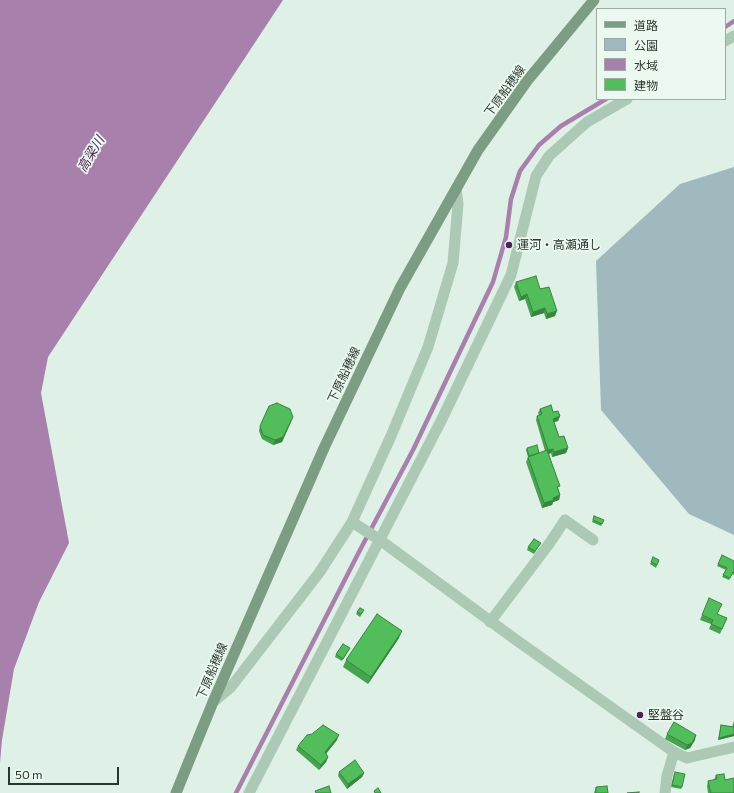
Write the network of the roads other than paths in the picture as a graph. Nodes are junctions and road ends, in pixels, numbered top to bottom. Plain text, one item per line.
1 (594, 0) edge
2 (625, 100) edge
3 (456, 189) junction
4 (357, 525) junction
5 (377, 538) junction
6 (593, 540) dead end
7 (490, 622) junction
8 (213, 702) junction
9 (734, 747) edge
10 (674, 752) junction
11 (176, 793) edge
12 (249, 793) edge
13 (665, 793) edge

1 - 3 main road, 下原船穂線
2 - 5 street
3 - 4 street
3 - 8 main road, 下原船穂線
4 - 5 street
4 - 8 street
5 - 7 street
5 - 12 street
6 - 7 street
7 - 10 street
8 - 11 main road, 下原船穂線
9 - 10 street
10 - 13 street

